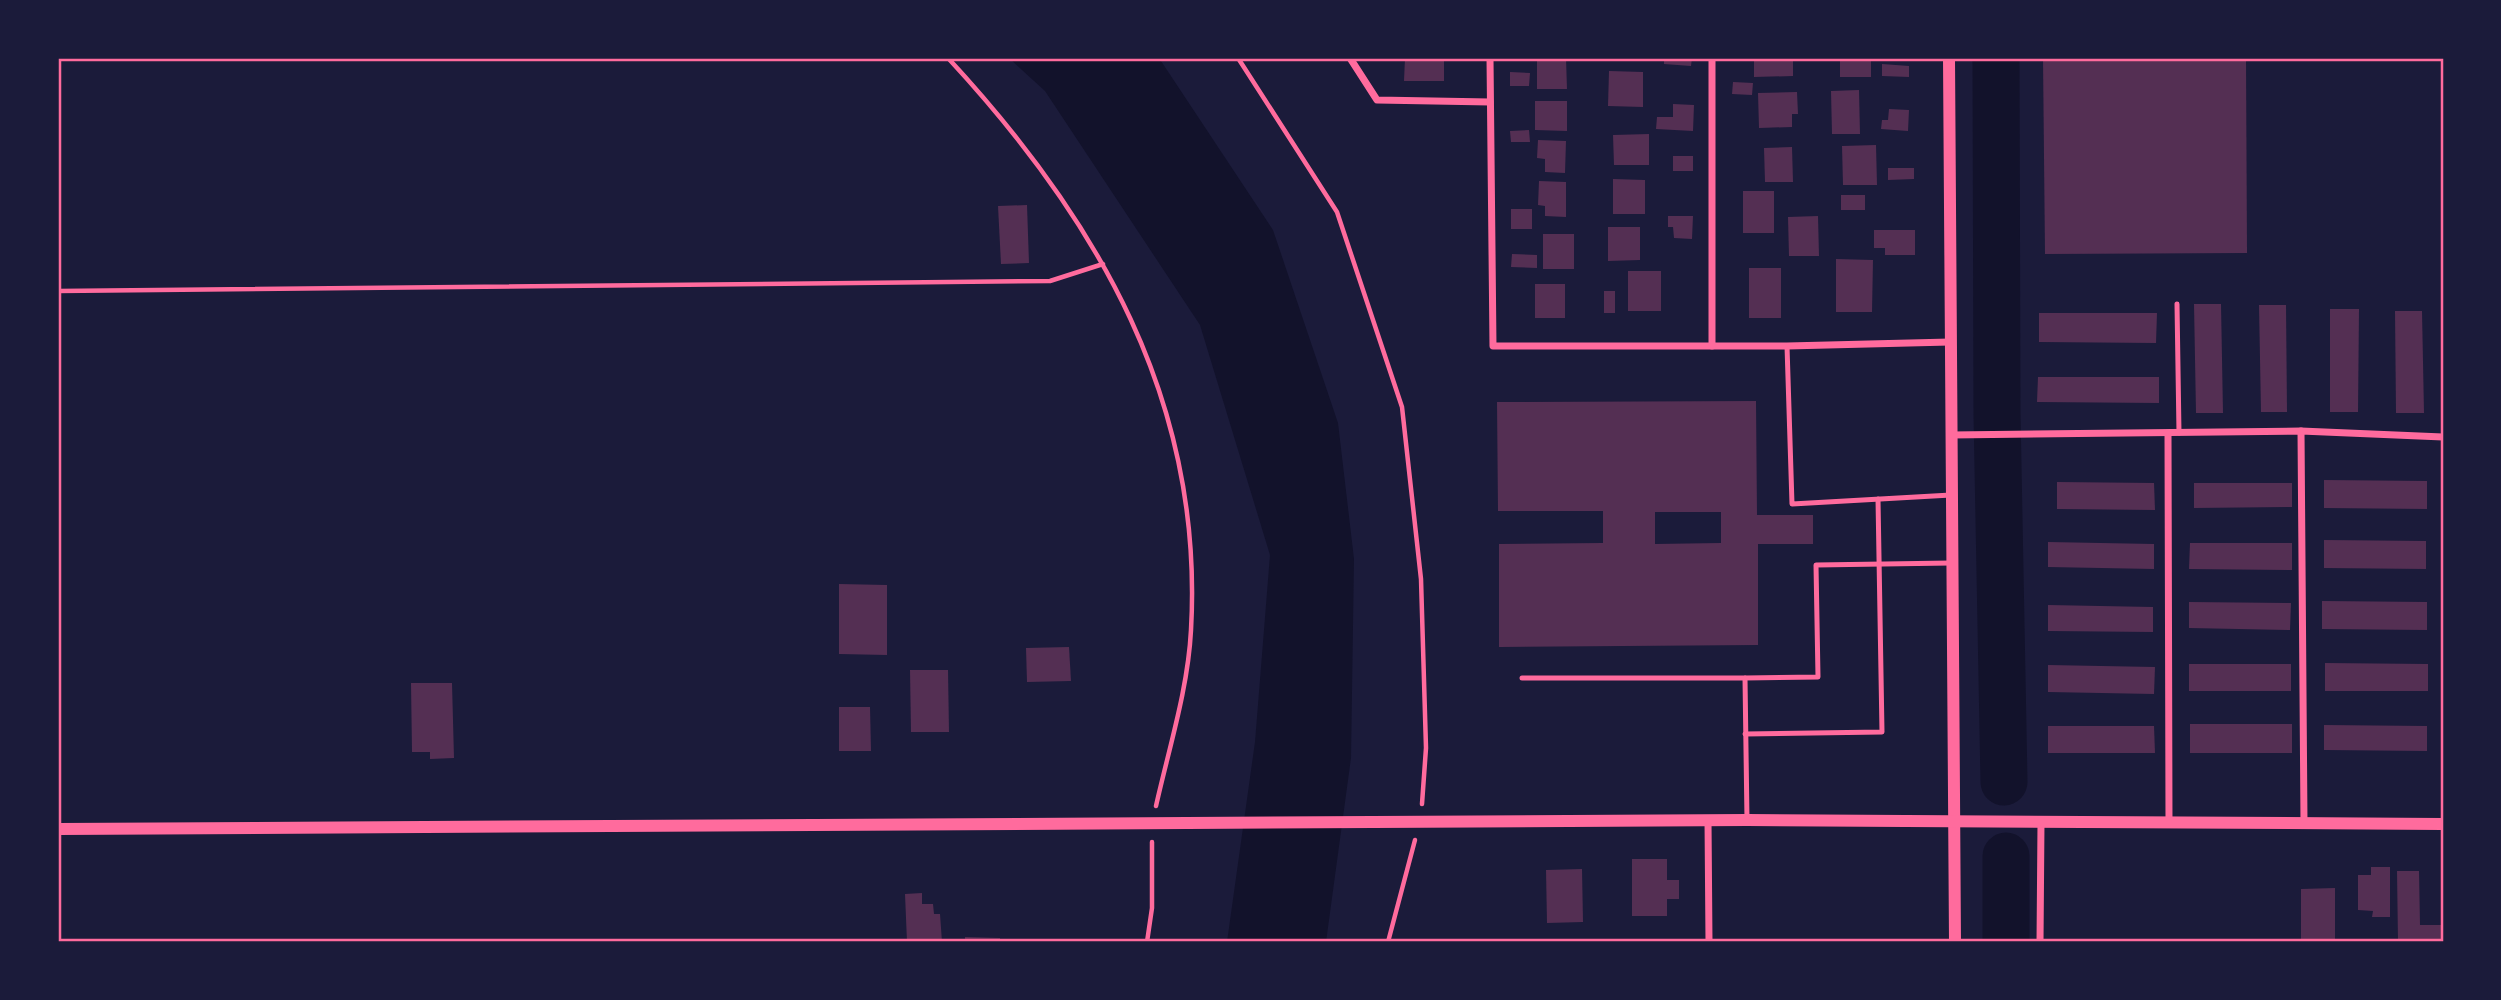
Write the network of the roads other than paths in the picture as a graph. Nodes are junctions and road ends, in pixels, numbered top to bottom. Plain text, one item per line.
1 (1349, 58) edge
2 (1490, 58) edge
3 (1712, 58) edge
4 (1949, 58) edge
5 (1490, 102) junction
6 (2177, 304) dead end
7 (1950, 342) junction
8 (1712, 346) junction
9 (1787, 346) junction
10 (2301, 430) junction
11 (2168, 433) junction
12 (2179, 433) junction
13 (1950, 435) junction
14 (2443, 437) edge
15 (1951, 495) junction
16 (1878, 499) junction
17 (1952, 563) junction
18 (1880, 564) junction
19 (1522, 678) dead end
20 (1745, 678) junction
21 (1745, 734) junction
22 (1707, 820) junction
23 (1747, 820) junction
24 (1955, 820) junction
25 (2169, 821) junction
26 (2304, 822) junction
27 (2041, 823) junction
28 (2443, 824) edge
29 (58, 829) edge
30 (1709, 942) edge
31 (1955, 942) edge
32 (2040, 942) edge

1 - 5 street
2 - 5 street
3 - 8 street
4 - 7 street
5 - 8 street
6 - 12 lane
7 - 9 street
7 - 13 street
8 - 9 street
9 - 16 lane
10 - 12 street
10 - 14 street
10 - 26 street
11 - 12 street
11 - 13 street
11 - 25 street
13 - 15 street
15 - 16 lane
15 - 17 street
16 - 18 lane
17 - 18 lane
17 - 24 street
18 - 20 lane
18 - 21 lane
19 - 20 lane
20 - 21 lane
21 - 23 lane
22 - 23 street
22 - 29 street
22 - 30 street
23 - 24 street
24 - 27 street
24 - 31 street
25 - 26 street
25 - 27 street
26 - 28 street
27 - 32 street

